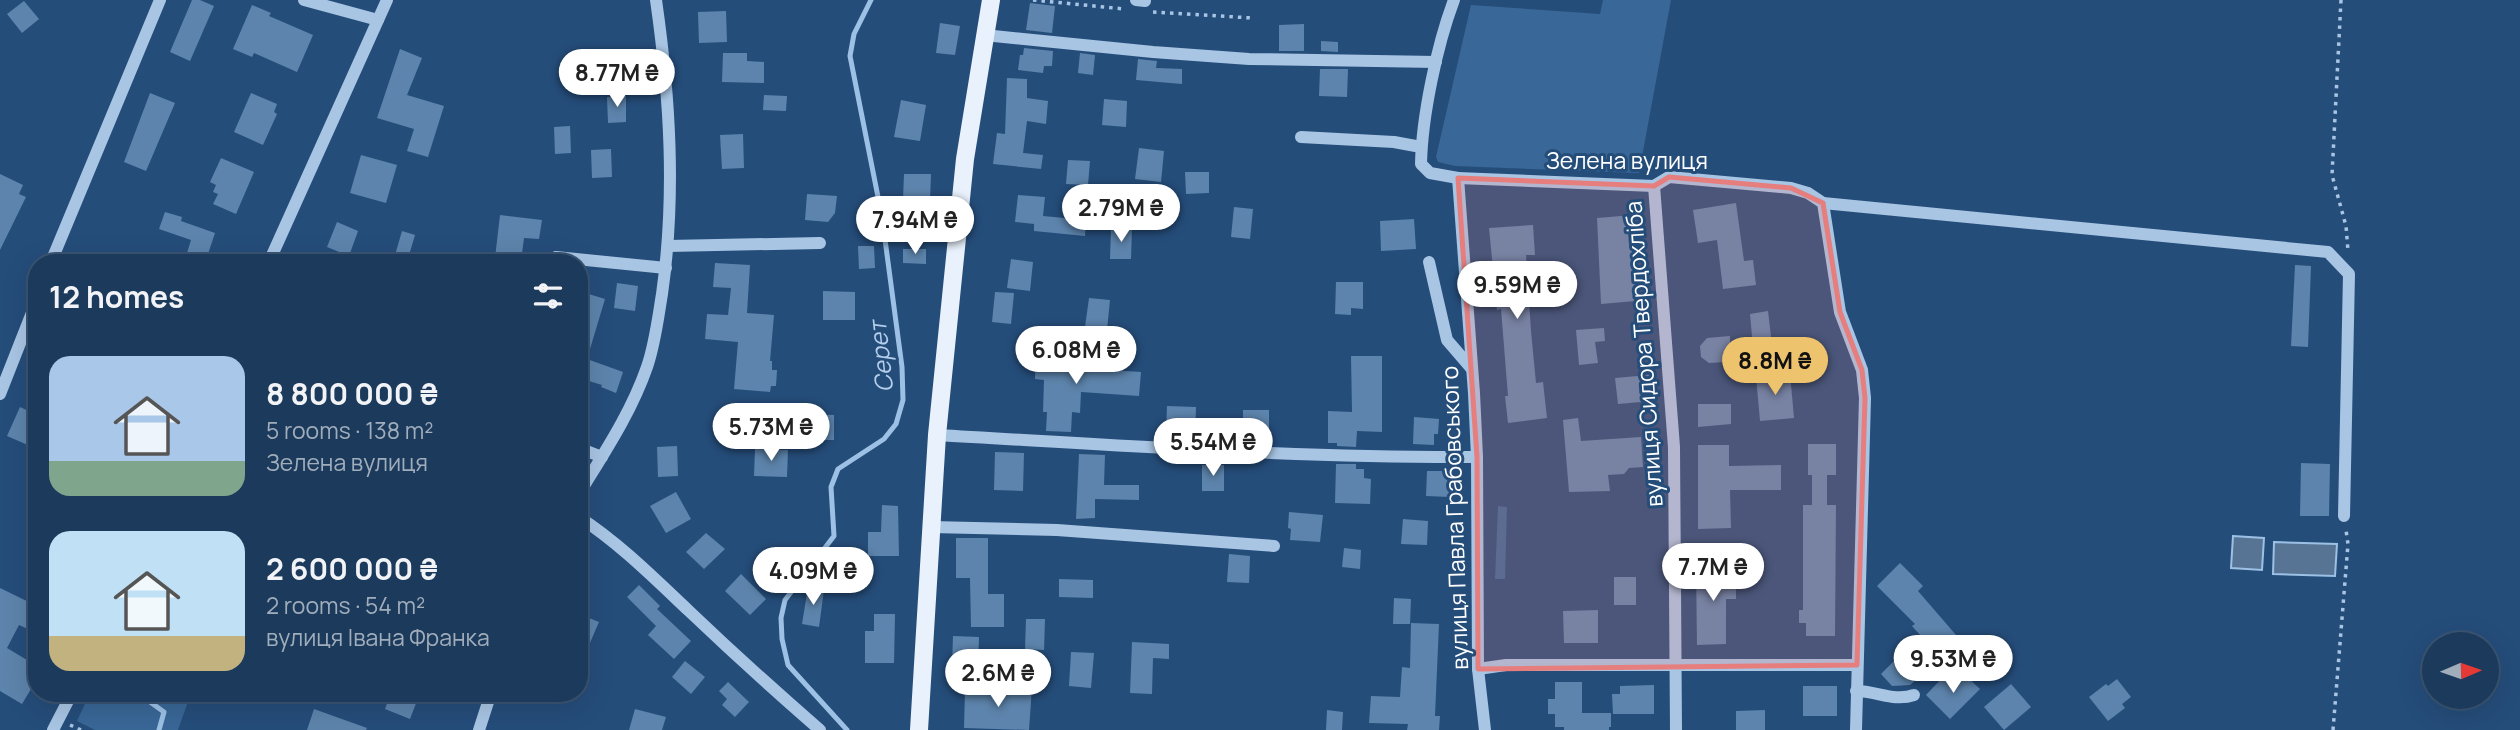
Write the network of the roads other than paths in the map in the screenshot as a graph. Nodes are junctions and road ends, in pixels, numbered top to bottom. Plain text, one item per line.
1 (160, 0) edge
2 (303, 0) edge
3 (387, 0) edge
4 (656, 0) edge
5 (991, 0) edge
6 (1454, 0) edge
7 (378, 20) junction
8 (984, 35) junction
9 (1436, 62) junction
10 (1301, 137) dead end
11 (1422, 147) junction
12 (1458, 178) junction
13 (1654, 186) junction
14 (1823, 203) junction
15 (820, 243) dead end
16 (668, 246) junction
17 (54, 254) edge
18 (273, 254) edge
19 (588, 260) edge
20 (1429, 262) dead end
21 (666, 268) junction
22 (28, 323) edge
23 (1472, 369) junction
24 (0, 394) edge
25 (937, 435) junction
26 (588, 452) edge
27 (602, 457) junction
28 (1477, 457) junction
29 (588, 480) edge
30 (2344, 516) road end
31 (588, 523) edge
32 (931, 527) junction
33 (1274, 545) dead end
34 (1857, 665) junction
35 (1676, 666) junction
36 (1478, 669) junction
37 (1856, 691) junction
38 (1914, 695) dead end
39 (68, 702) edge
40 (488, 702) edge
41 (54, 730) edge
42 (479, 730) edge
43 (820, 730) edge
44 (919, 730) edge
45 (1485, 730) edge
46 (1676, 730) edge
47 (1856, 730) edge

1 - 17 street
2 - 7 street
3 - 7 street
4 - 16 street
5 - 8 main road
6 - 9 street
7 - 18 street
8 - 9 street
8 - 25 main road
9 - 11 street
10 - 11 street
11 - 12 street
12 - 13 street, Зелена вулиця
12 - 23 street, вулиця Павла Грабовського
13 - 14 street, Зелена вулиця
13 - 35 street, вулиця Сидора Твердохліба
14 - 30 street, Зелена вулиця
14 - 34 street
15 - 16 street
16 - 21 street
19 - 21 street
20 - 23 street
21 - 27 street
22 - 24 street
23 - 28 street, вулиця Павла Грабовського
25 - 28 street
25 - 32 main road
26 - 27 street
27 - 29 street
28 - 36 street, вулиця Павла Грабовського
31 - 43 street
32 - 33 street
32 - 44 main road
34 - 35 street
34 - 37 street
35 - 36 street
35 - 46 street, вулиця Сидора Твердохліба
36 - 45 street, вулиця Павла Грабовського
37 - 38 street
37 - 47 street
39 - 41 street
40 - 42 street

